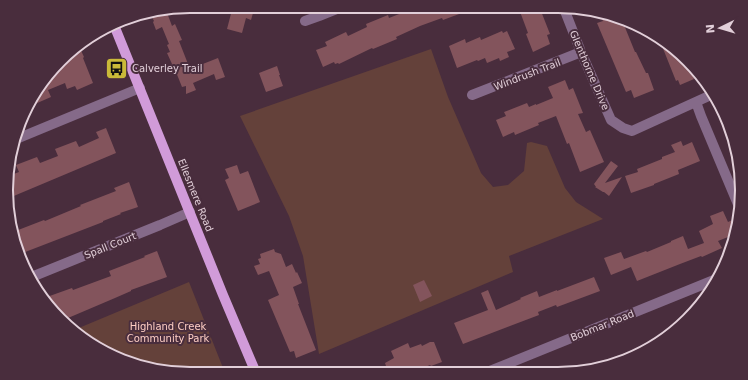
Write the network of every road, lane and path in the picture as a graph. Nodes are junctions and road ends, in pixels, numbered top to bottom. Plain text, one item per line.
1 (326, 13) edge
2 (566, 13) edge
3 (304, 21) dead end
4 (116, 29) edge
5 (581, 52) junction
6 (140, 88) junction
7 (472, 95) dead end
8 (708, 97) edge
9 (696, 102) junction
10 (21, 137) edge
11 (735, 197) edge
12 (190, 212) junction
13 (36, 276) edge
14 (708, 282) edge
15 (253, 367) edge
16 (500, 367) edge

1 - 3 street
2 - 5 street, Glenthorne Drive
4 - 6 main road, Ellesmere Road
5 - 7 street, Windrush Trail
5 - 9 street, Glenthorne Drive
6 - 10 street
6 - 12 main road, Ellesmere Road
8 - 9 street, Glenthorne Drive
9 - 11 street
12 - 13 street, Spall Court
12 - 15 main road, Ellesmere Road
14 - 16 street, Bobmar Road

